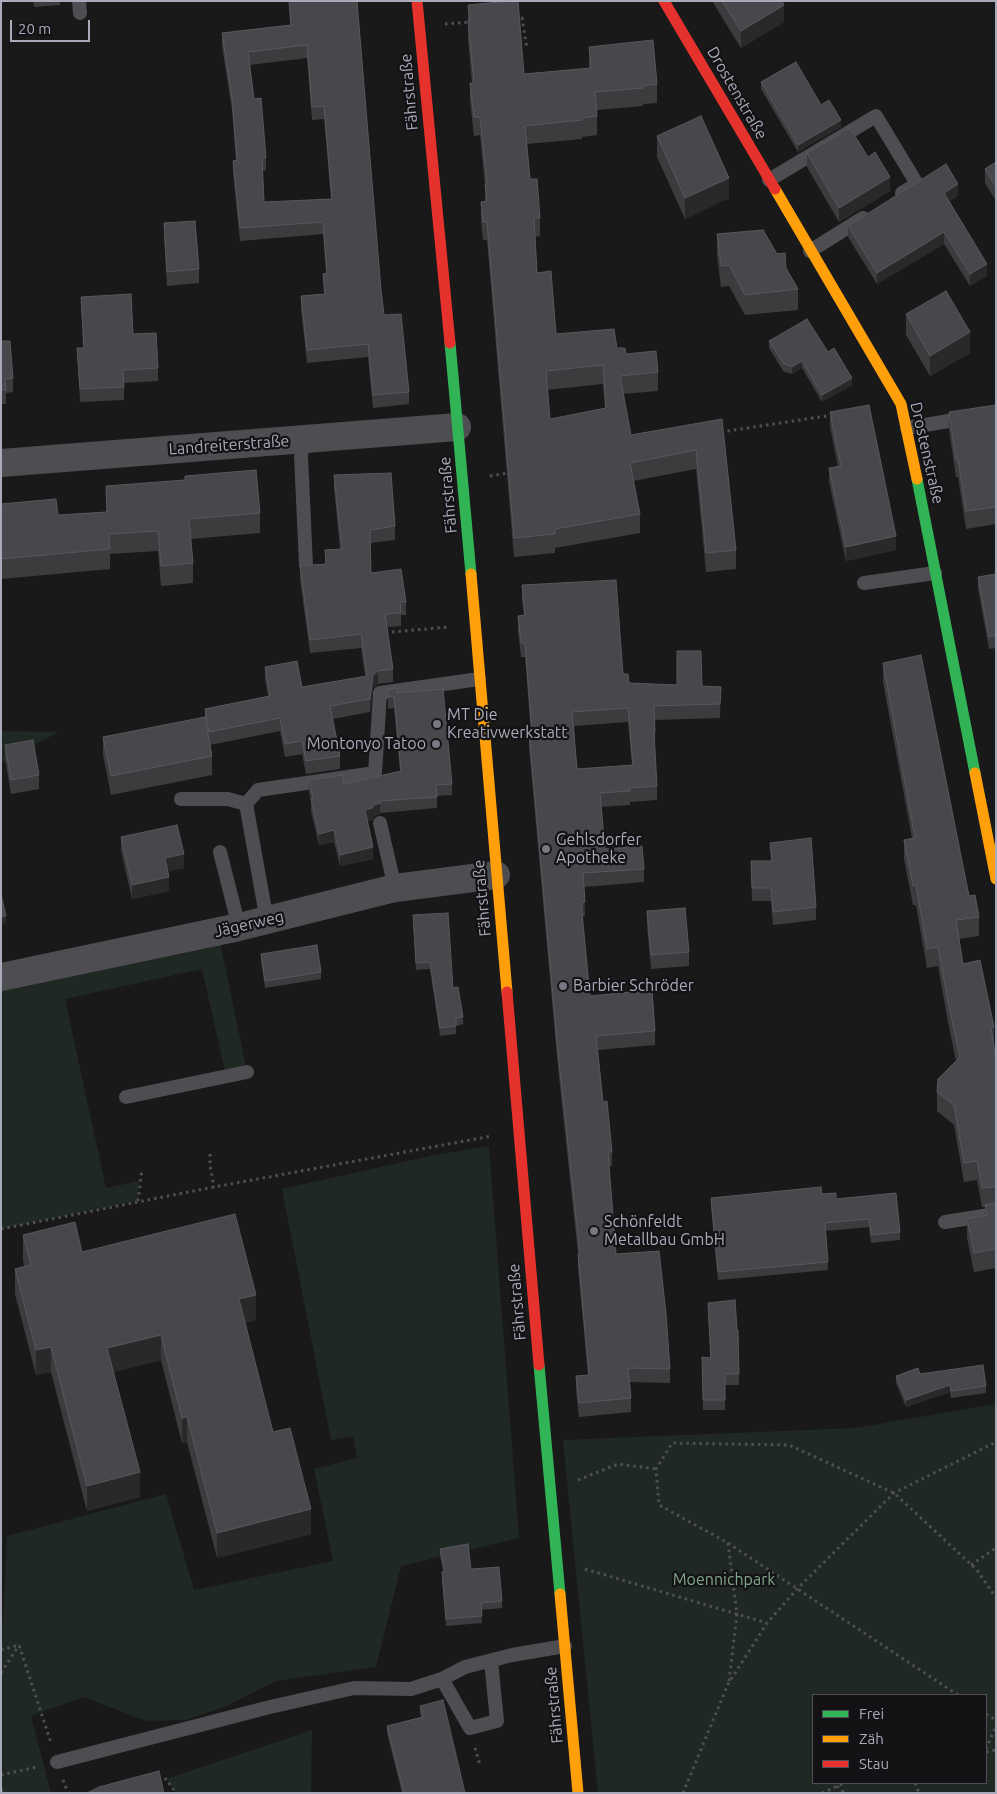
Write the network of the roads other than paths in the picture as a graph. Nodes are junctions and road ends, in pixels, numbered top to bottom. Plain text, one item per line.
1 (417, 1) edge
2 (664, 1) edge
3 (769, 180) junction
4 (892, 200) edge
5 (876, 210) edge
6 (810, 250) junction
7 (996, 413) edge
8 (457, 427) junction
9 (907, 428) junction
10 (303, 440) junction
11 (1, 463) edge
12 (306, 564) edge
13 (935, 573) junction
14 (864, 583) dead end
15 (479, 679) junction
16 (181, 799) dead end
17 (246, 804) junction
18 (380, 823) dead end
19 (220, 852) dead end
20 (496, 876) junction
21 (996, 879) edge
22 (396, 888) junction
23 (267, 921) junction
24 (239, 927) junction
25 (1, 977) edge
26 (247, 1072) dead end
27 (126, 1097) dead end
28 (996, 1214) edge
29 (946, 1222) dead end
30 (565, 1646) junction
31 (491, 1661) junction
32 (442, 1679) junction
33 (57, 1762) road end
34 (578, 1793) edge

1 - 8 street, Fährstraße
2 - 3 street, Drostenstraße
3 - 4 lane
3 - 6 street, Drostenstraße
5 - 6 lane
6 - 9 street, Drostenstraße
7 - 9 lane
8 - 10 street, Landreiterstraße
8 - 15 street, Fährstraße
9 - 13 street, Drostenstraße
10 - 11 street, Landreiterstraße
10 - 12 lane
13 - 14 lane
13 - 21 street, Drostenstraße
15 - 17 lane
15 - 20 street, Fährstraße
16 - 17 lane
17 - 23 lane
18 - 22 lane
19 - 24 lane
20 - 22 street, Jägerweg
20 - 30 street, Fährstraße
22 - 23 street, Jägerweg
23 - 24 street, Jägerweg
24 - 25 street, Jägerweg
26 - 27 lane
28 - 29 lane
30 - 31 lane
30 - 34 street, Fährstraße
31 - 32 lane
31 - 32 lane
32 - 33 lane

